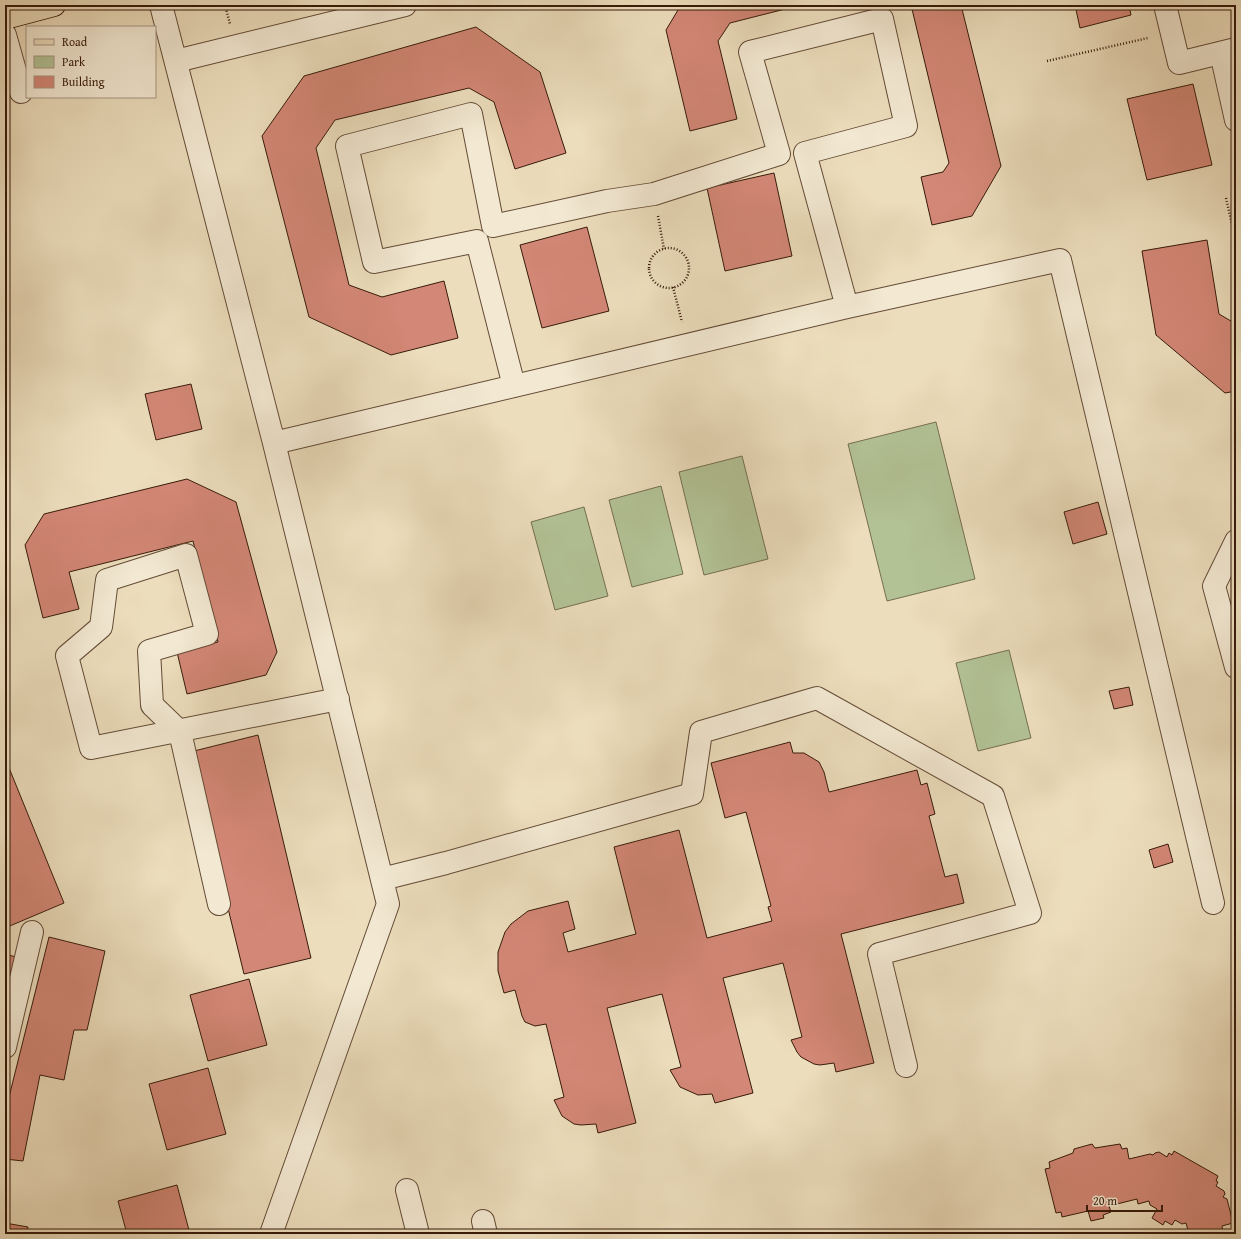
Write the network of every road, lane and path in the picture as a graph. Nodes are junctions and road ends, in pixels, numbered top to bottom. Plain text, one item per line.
1 (161, 5) edge
2 (405, 5) edge
3 (1165, 5) edge
4 (41, 7) edge
5 (5, 18) edge
6 (1172, 32) junction
7 (5, 35) edge
8 (1228, 51) edge
9 (176, 61) junction
10 (1047, 61) dead end
11 (21, 92) dead end
12 (1236, 120) edge
13 (805, 153) junction
14 (779, 154) junction
15 (654, 194) junction
16 (1226, 198) dead end
17 (494, 226) junction
18 (477, 241) junction
19 (1236, 242) edge
20 (664, 249) junction
21 (673, 288) junction
22 (847, 307) junction
23 (687, 345) junction
24 (514, 386) junction
25 (274, 443) junction
26 (1236, 542) edge
27 (1236, 667) edge
28 (338, 700) junction
29 (180, 732) junction
30 (382, 879) junction
31 (1213, 903) dead end
32 (219, 904) dead end
33 (32, 932) dead end
34 (5, 1047) edge
35 (906, 1066) dead end
36 (407, 1190) dead end
37 (271, 1234) edge
38 (418, 1234) edge

1 - 9 street
2 - 9 street
3 - 6 street
4 - 5 main road
6 - 8 street
6 - 10 path
7 - 11 street
8 - 12 street
9 - 25 street
13 - 14 street
13 - 14 street
13 - 22 street
14 - 15 street
15 - 17 street
15 - 20 path
16 - 19 path
17 - 18 street
17 - 18 street
18 - 24 street
20 - 21 path
20 - 21 path
21 - 23 path
22 - 23 street
22 - 31 street
23 - 24 street
24 - 25 street
25 - 28 street
26 - 27 street
28 - 29 street
28 - 30 street
29 - 29 street
29 - 32 street
30 - 35 street
30 - 37 street
33 - 34 street
36 - 38 street

